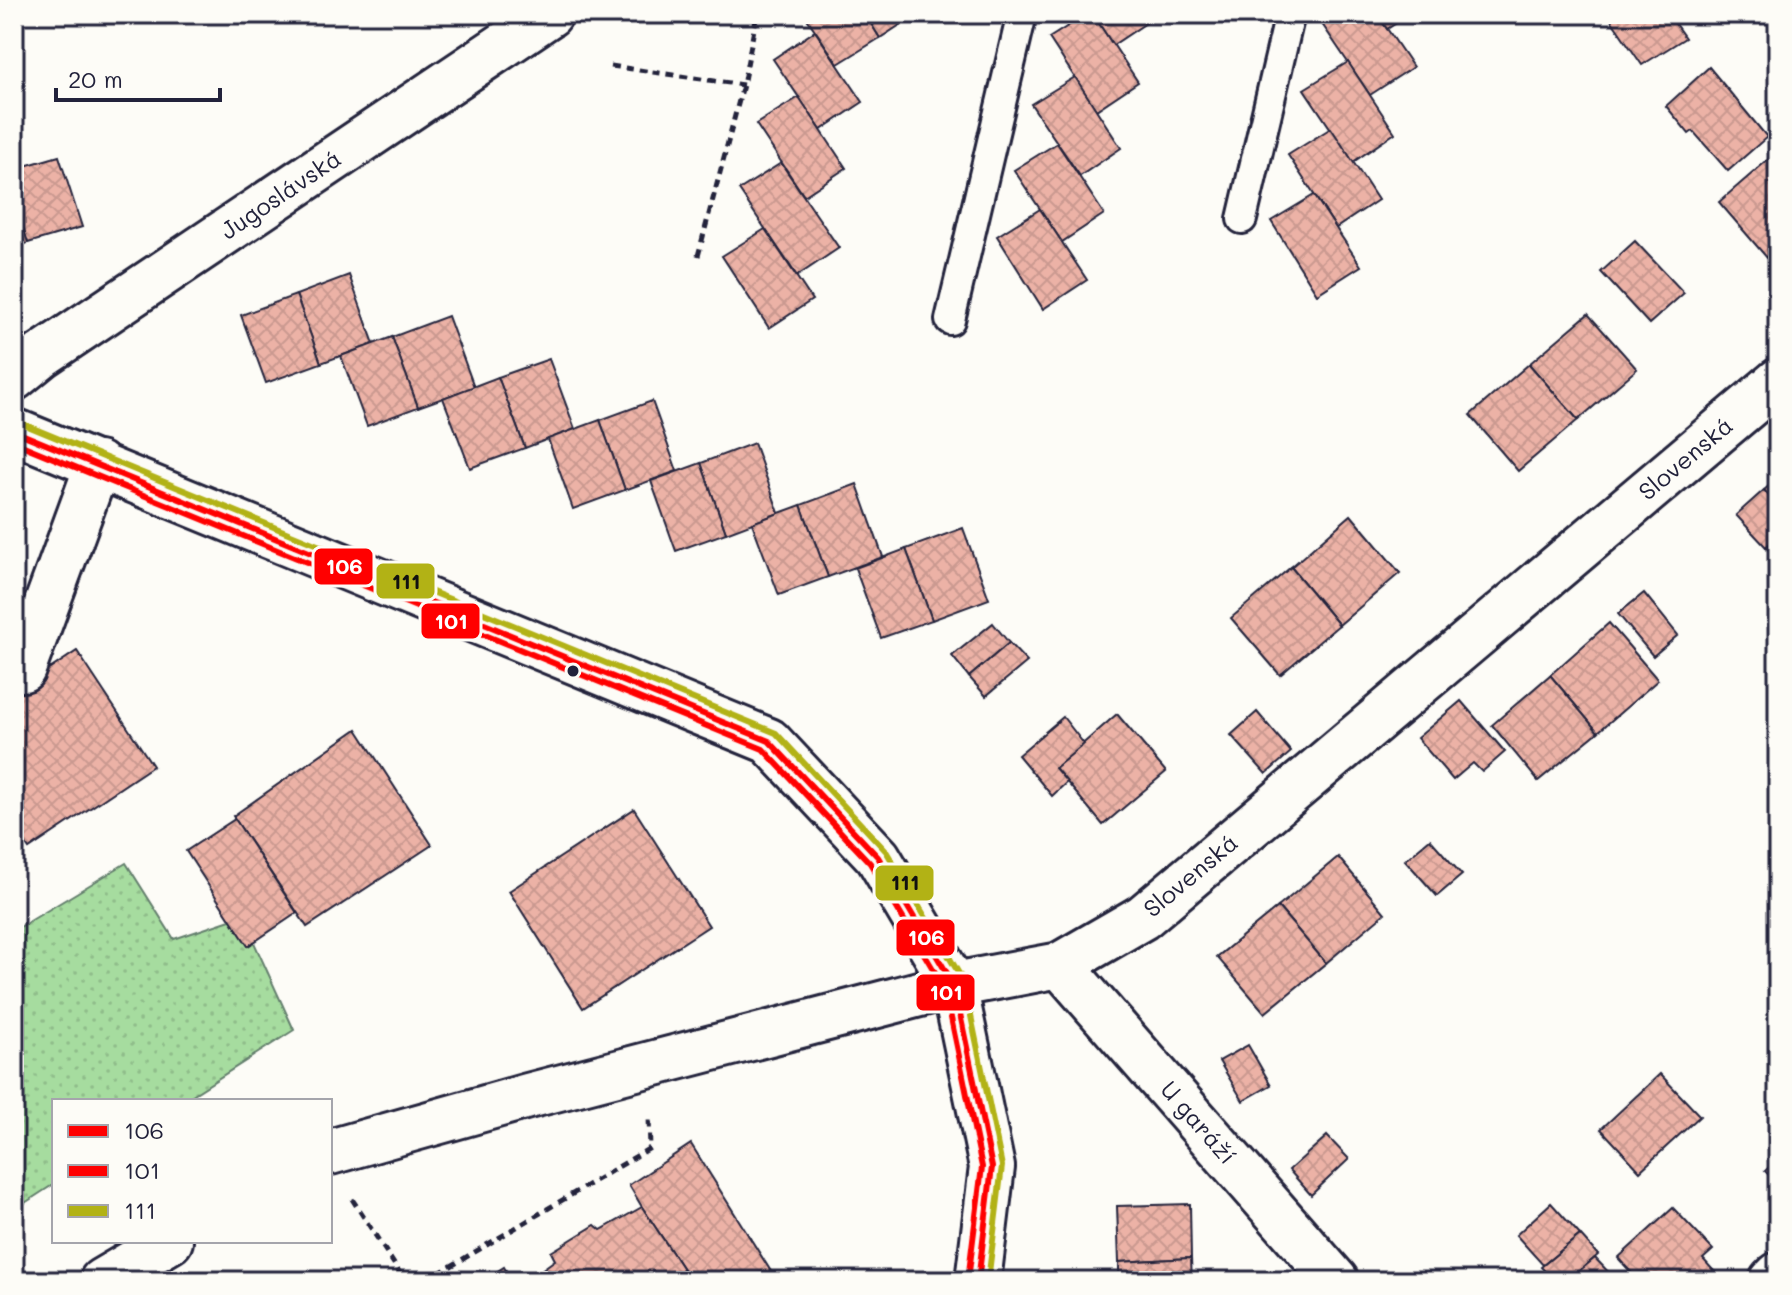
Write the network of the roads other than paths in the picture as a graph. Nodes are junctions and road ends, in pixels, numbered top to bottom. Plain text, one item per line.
1 (550, 14) edge
2 (1022, 14) edge
3 (1290, 14) edge
4 (1242, 219) dead end
5 (950, 320) dead end
6 (14, 378) edge
7 (1778, 381) edge
8 (14, 431) edge
9 (98, 464) junction
10 (23, 669) dead end
11 (1060, 965) junction
12 (954, 985) junction
13 (338, 1172) edge
14 (167, 1243) edge
15 (1778, 1275) edge
16 (102, 1281) edge
17 (978, 1281) edge
18 (1336, 1281) edge
19 (1772, 1281) edge

1 - 6 street, Jugoslávská
2 - 5 lane
3 - 4 lane
7 - 11 street, Slovenská
8 - 9 street
9 - 10 street
9 - 12 street
11 - 12 street, Slovenská
11 - 18 street, U garáží
12 - 13 street, Slovenská
12 - 17 street
14 - 16 street
15 - 19 street

